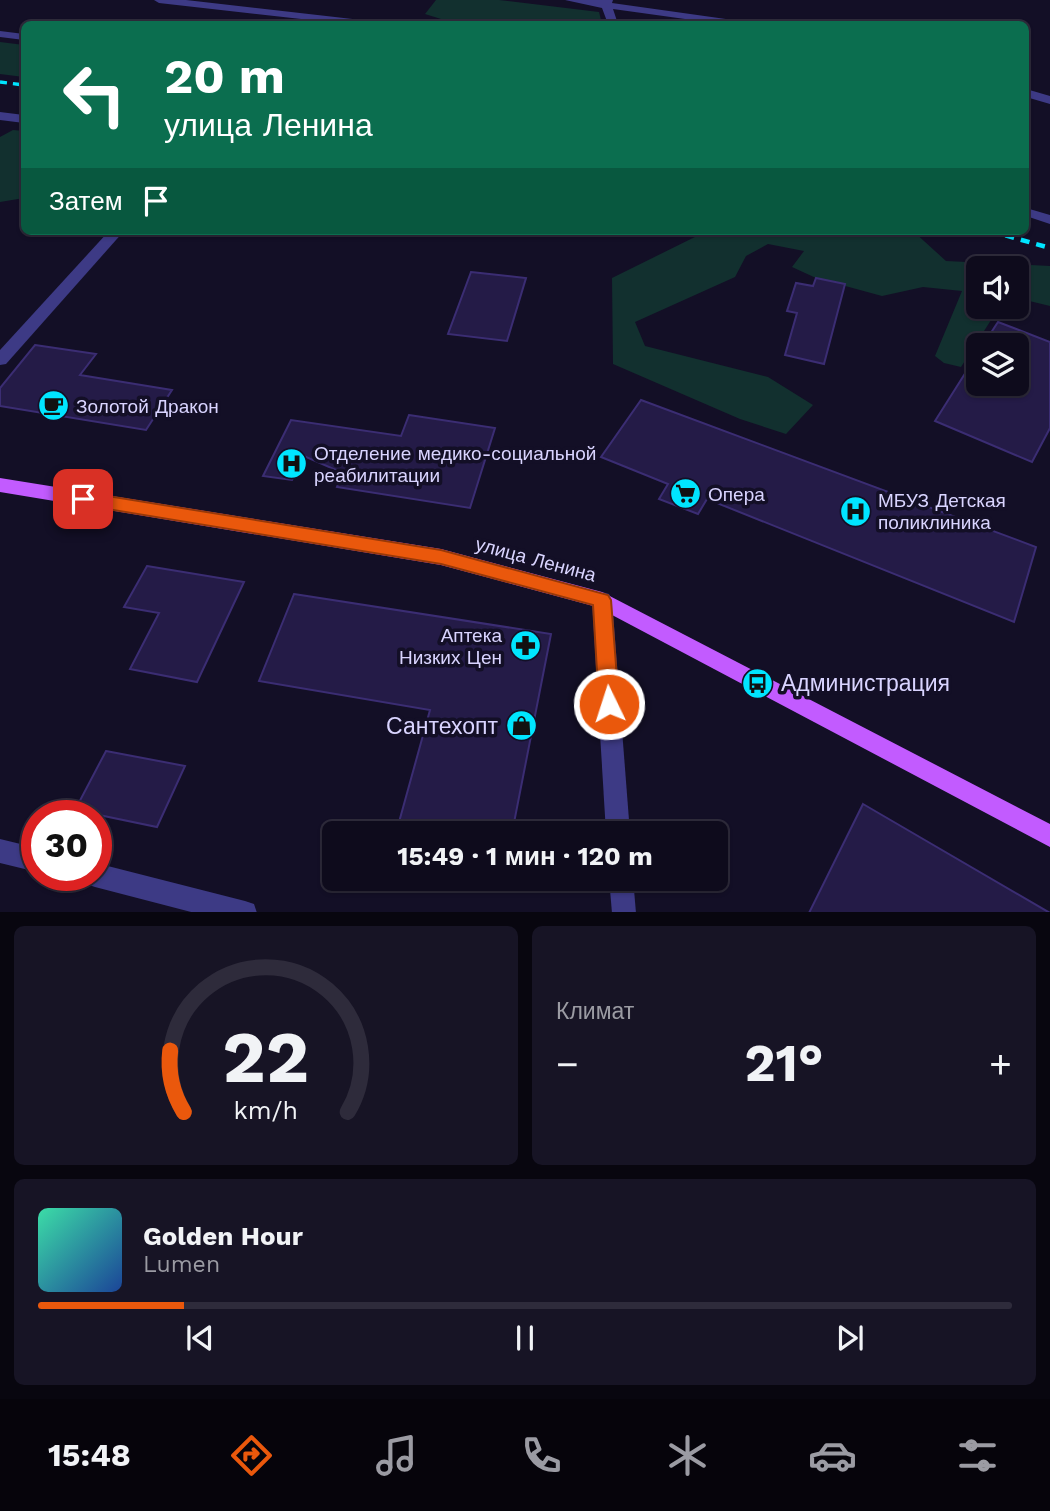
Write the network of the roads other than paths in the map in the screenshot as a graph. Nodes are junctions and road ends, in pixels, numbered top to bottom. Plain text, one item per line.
1 (159, 0) edge
2 (570, 0) edge
3 (607, 2) edge
4 (344, 21) edge
5 (612, 21) edge
6 (722, 21) edge
7 (0, 34) edge
8 (21, 37) edge
9 (1029, 94) edge
10 (1050, 100) edge
11 (0, 116) edge
12 (21, 119) edge
13 (1029, 213) edge
14 (1050, 220) edge
15 (113, 235) edge
16 (0, 359) edge
17 (0, 485) edge
18 (602, 600) junction
19 (617, 821) edge
20 (1050, 836) edge
21 (0, 851) edge
22 (21, 856) edge
23 (112, 879) edge
24 (622, 891) edge
25 (245, 912) edge
26 (624, 912) edge

1 - 4 street
2 - 3 street
3 - 5 street
3 - 6 street
7 - 8 street
9 - 10 street
11 - 12 street
13 - 14 street
15 - 16 street
17 - 18 main road, улица Ленина
18 - 19 street
18 - 20 main road, улица Ленина
21 - 22 street
23 - 25 street
24 - 26 street

